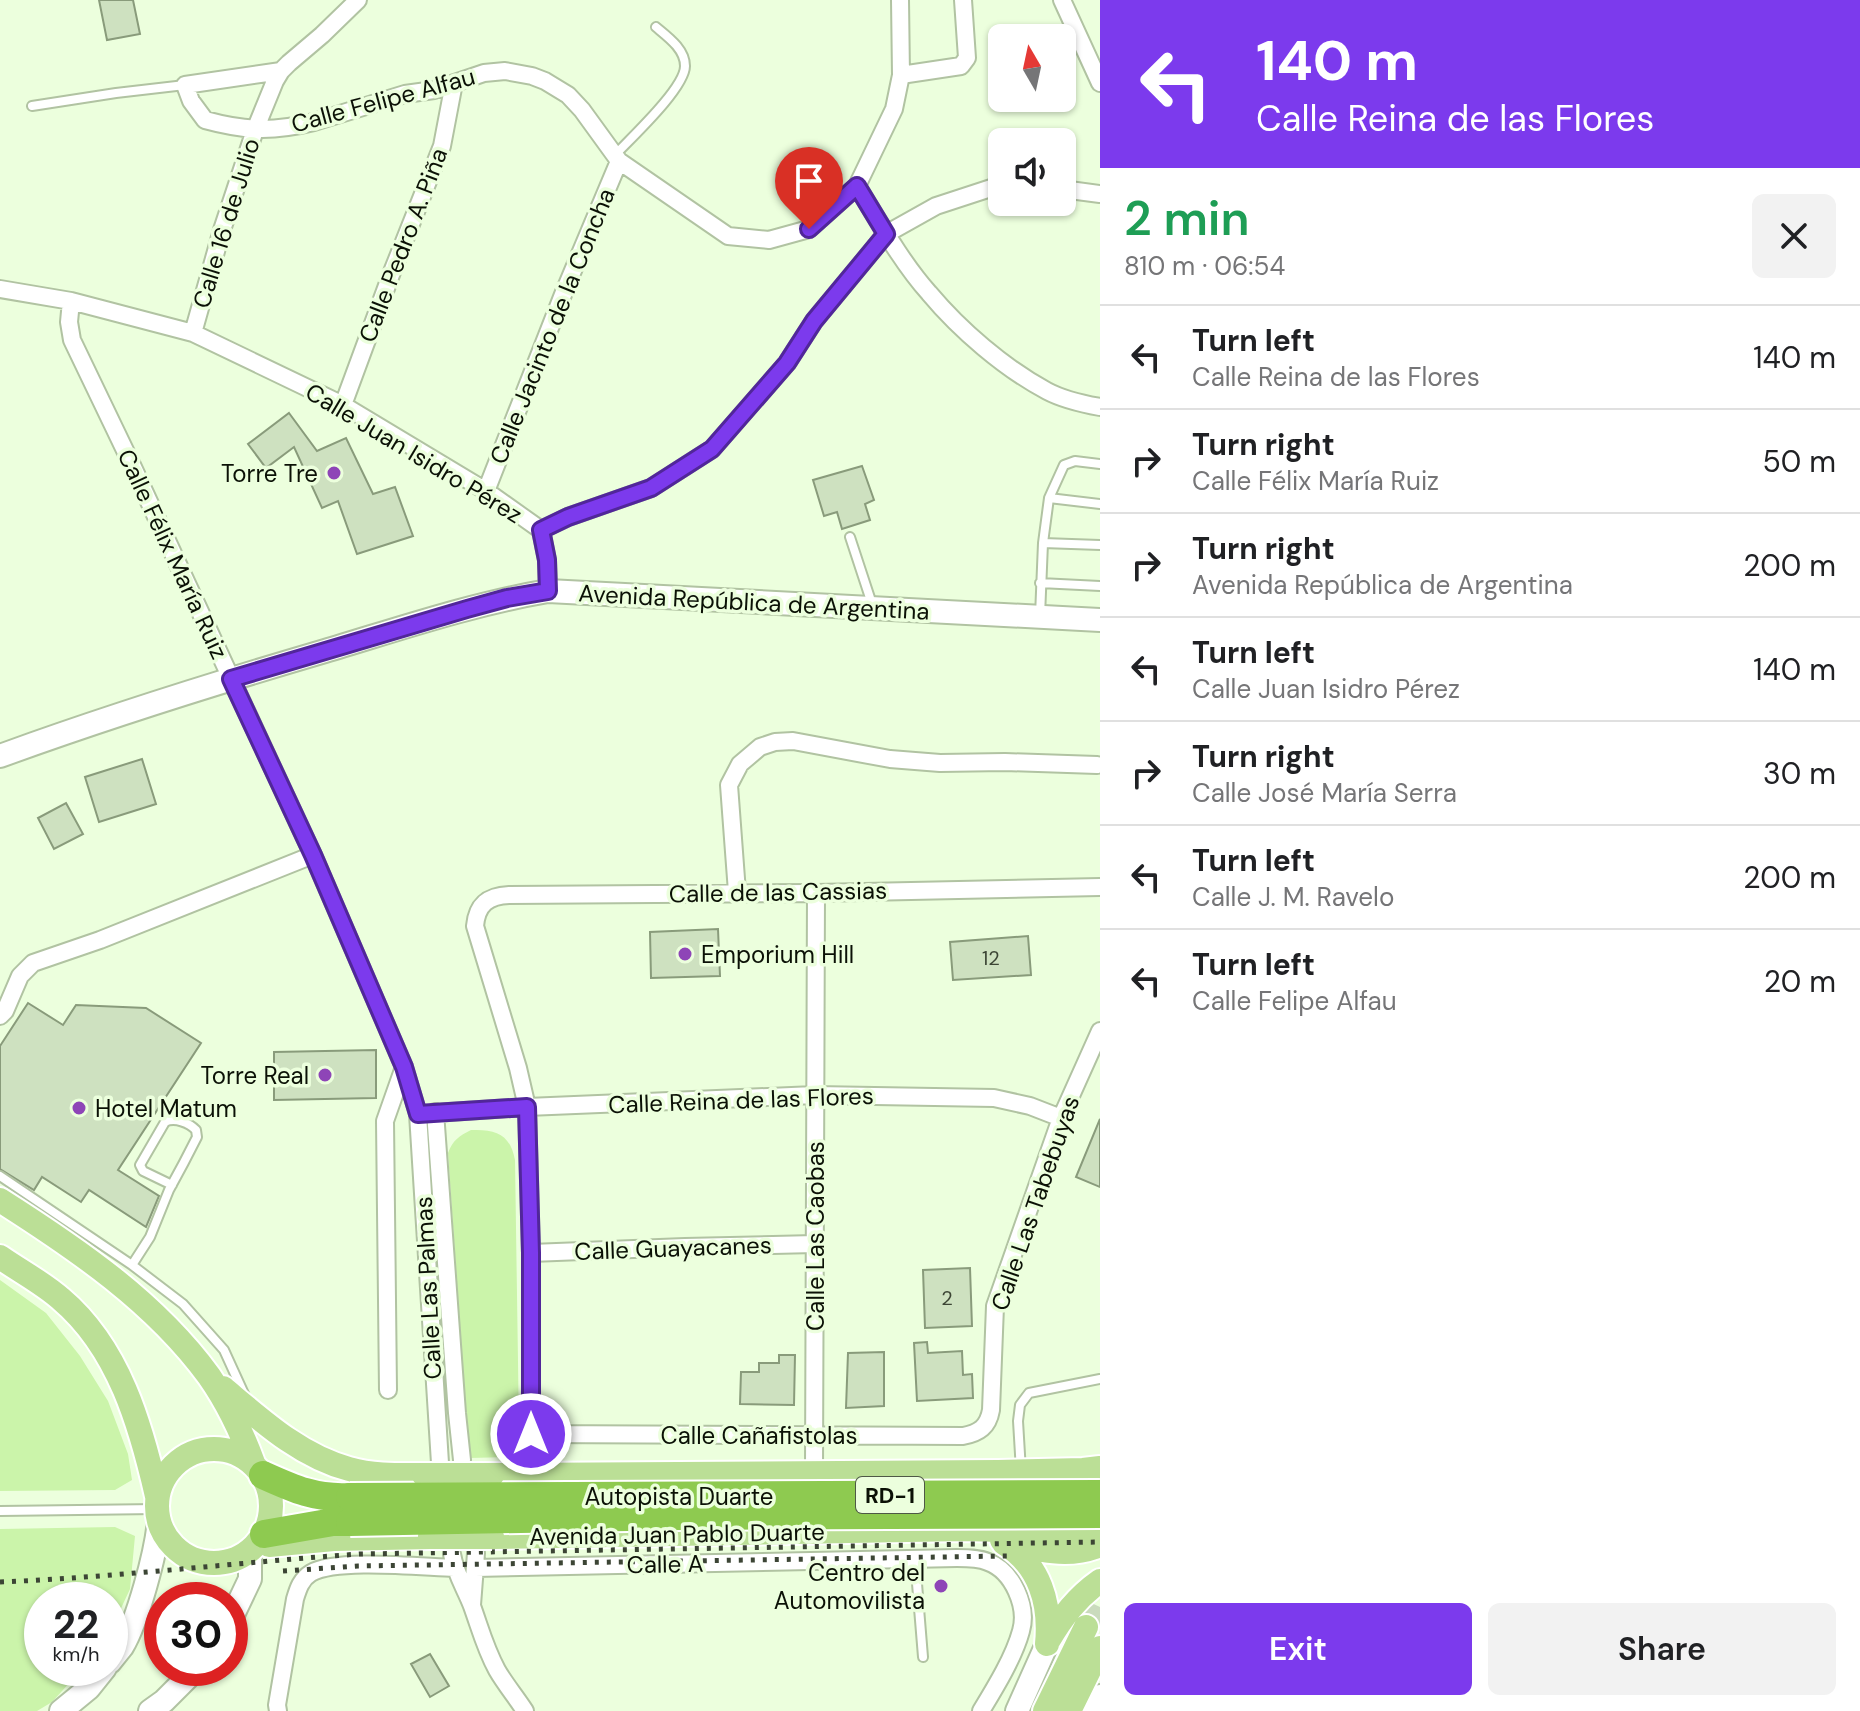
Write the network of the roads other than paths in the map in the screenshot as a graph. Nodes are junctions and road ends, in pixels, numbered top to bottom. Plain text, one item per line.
1 (358, 0) edge
2 (900, 0) edge
3 (963, 0) edge
4 (1062, 0) edge
5 (656, 27) dead end
6 (281, 71) junction
7 (901, 75) junction
8 (454, 83) junction
9 (1100, 83) edge
10 (185, 85) junction
11 (32, 106) dead end
12 (255, 130) junction
13 (617, 158) junction
14 (857, 186) junction
15 (988, 189) edge
16 (1076, 191) edge
17 (1100, 194) edge
18 (886, 234) junction
19 (0, 289) edge
20 (71, 301) junction
21 (193, 333) junction
22 (343, 405) junction
23 (1100, 407) edge
24 (1100, 464) edge
25 (486, 491) junction
26 (1049, 498) junction
27 (1100, 504) edge
28 (541, 530) junction
29 (850, 537) dead end
30 (1043, 543) junction
31 (1100, 545) edge
32 (1040, 583) junction
33 (1100, 586) edge
34 (548, 591) junction
35 (873, 608) junction
36 (1040, 616) junction
37 (1100, 620) edge
38 (231, 679) junction
39 (0, 756) edge
40 (1097, 765) dead end
41 (313, 855) junction
42 (1100, 887) edge
43 (737, 892) junction
44 (816, 893) junction
45 (0, 1016) edge
46 (1100, 1031) edge
47 (404, 1067) junction
48 (815, 1095) junction
49 (527, 1107) junction
50 (435, 1112) junction
51 (418, 1114) junction
52 (1061, 1118) junction
53 (0, 1176) edge
54 (172, 1185) junction
55 (0, 1200) edge
56 (815, 1244) junction
57 (531, 1253) junction
58 (0, 1257) edge
59 (132, 1265) junction
60 (209, 1377) junction
61 (1100, 1379) edge
62 (388, 1390) dead end
63 (252, 1412) junction
64 (985, 1426) joint
65 (814, 1435) junction
66 (462, 1460) dead end
67 (258, 1469) junction
68 (432, 1469) junction
69 (1022, 1471) junction
70 (814, 1472) junction
71 (1093, 1476) edge
72 (350, 1496) junction
73 (1100, 1504) edge
74 (158, 1509) junction
75 (0, 1511) edge
76 (1100, 1514) edge
77 (965, 1529) junction
78 (855, 1531) junction
79 (1089, 1533) edge
80 (995, 1538) junction
81 (257, 1544) junction
82 (1100, 1545) edge
83 (481, 1552) junction
84 (915, 1559) junction
85 (855, 1561) junction
86 (1100, 1581) edge
87 (248, 1583) edge
88 (472, 1607) junction
89 (1086, 1627) tunnel mouth
90 (128, 1633) edge
91 (1047, 1644) junction
92 (1100, 1648) tunnel mouth
93 (923, 1657) dead end
94 (91, 1686) edge
95 (179, 1686) edge
96 (1100, 1696) edge
97 (61, 1711) edge
98 (150, 1711) edge
99 (278, 1711) edge
100 (525, 1711) edge
101 (981, 1711) edge
102 (1017, 1711) edge
103 (1045, 1711) edge
104 (1069, 1711) edge
105 (1093, 1711) edge

1 - 6 street
2 - 7 street, Calle Felipe Alfau
3 - 7 street
4 - 9 street
5 - 13 lane
6 - 10 street
6 - 12 street, Calle 16 de Julio
7 - 14 street, Calle Felipe Alfau
8 - 12 street, Calle Felipe Alfau
8 - 13 street, Calle Felipe Alfau
8 - 22 street, Calle Pedro A. Piña
10 - 11 lane
10 - 12 street, Calle Felipe Alfau
12 - 21 street, Calle 16 de Julio
13 - 14 street, Calle Felipe Alfau
13 - 25 street, Calle Jacinto de la Concha
14 - 18 street
15 - 18 street
16 - 17 street
18 - 23 street
18 - 28 street
19 - 20 street, Calle Juan Isidro Pérez
20 - 21 street, Calle Juan Isidro Pérez
20 - 38 street, Calle Félix María Ruiz
21 - 22 street, Calle Juan Isidro Pérez
22 - 25 street, Calle Juan Isidro Pérez
24 - 26 lane
25 - 28 street, Calle Juan Isidro Pérez
26 - 27 lane
26 - 30 lane
28 - 34 street, Calle Juan Isidro Pérez
29 - 35 lane
30 - 31 lane
30 - 32 lane
32 - 33 lane
32 - 36 lane
34 - 35 main road, Avenida República de Argentina
34 - 38 main road, Avenida República de Argentina
35 - 36 main road, Avenida República de Argentina
36 - 37 main road, Avenida República de Argentina
38 - 39 main road, Avenida República de Argentina
38 - 41 street, Calle Félix María Ruiz
40 - 43 street
41 - 45 street
41 - 47 street, Calle Félix María Ruiz
42 - 44 street, Calle de las Cassias
43 - 44 street, Calle de las Cassias
43 - 49 street, Calle de las Cassias
44 - 48 street, Calle Las Caobas
46 - 52 street, Calle Las Tabebuyas
47 - 51 street, Calle Félix María Ruiz
47 - 62 street
48 - 49 street, Calle Reina de las Flores
48 - 52 street, Calle Reina de las Flores
48 - 56 street, Calle Las Caobas
49 - 50 street, Calle Reina de las Flores
49 - 57 street
50 - 51 street, Calle Reina de las Flores
50 - 66 street, Calle Las Palmas
51 - 68 street, Calle Las Palmas
52 - 64 street, Calle Las Tabebuyas
53 - 59 lane
54 - 54 lane
54 - 59 lane
55 - 60 main road
56 - 57 street, Calle Guayacanes
56 - 65 street, Calle Las Caobas
57 - 65 street, Calle Cañafistolas
58 - 74 main road
59 - 63 lane
60 - 63 main road
60 - 67 main road
61 - 69 lane
63 - 72 main road
64 - 65 street, Calle Cañafistolas
65 - 70 street, Calle Las Caobas
67 - 72 highway, Autopista Duarte / RD-1
67 - 74 main road
67 - 81 main road
68 - 70 main road, bridge
68 - 72 main road
69 - 70 main road
69 - 71 main road
71 - 72 highway, Autopista Duarte / RD-1, bridge
71 - 73 main road
71 - 79 main road
72 - 76 highway, Autopista Duarte / RD-1, bridge
72 - 81 highway, Autopista Duarte / RD-1
74 - 75 lane
74 - 81 main road
74 - 90 main road
77 - 78 main road, Avenida Juan Pablo Duarte
77 - 79 main road, Avenida Juan Pablo Duarte
77 - 80 main road
78 - 83 main road, Avenida Juan Pablo Duarte
78 - 85 street
80 - 82 main road
80 - 91 main road
81 - 83 main road, Avenida Juan Pablo Duarte, bridge
81 - 87 main road
83 - 85 street, Calle A
83 - 88 street
84 - 85 street, Calle A
84 - 93 lane
84 - 101 street, Calle A
86 - 91 main road
88 - 99 street
88 - 100 street
89 - 103 main road
91 - 102 main road
92 - 104 main road
94 - 97 main road
95 - 98 main road
96 - 105 main road

